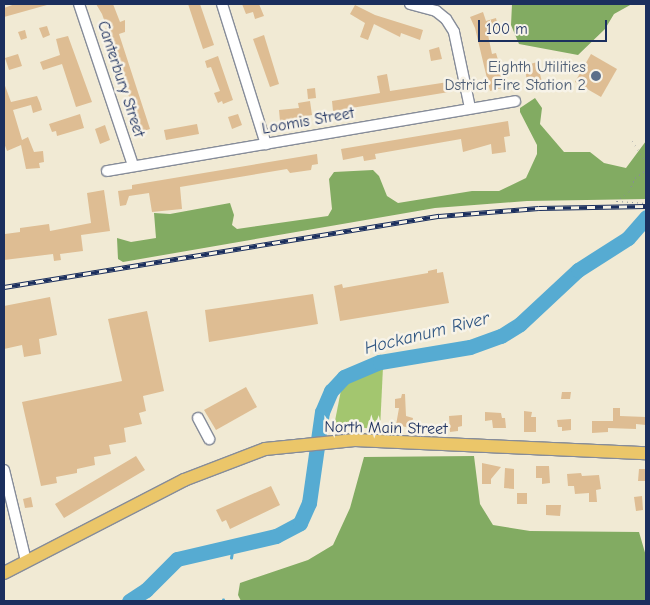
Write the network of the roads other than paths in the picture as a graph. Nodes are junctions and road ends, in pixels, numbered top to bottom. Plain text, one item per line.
1 (79, 4) edge
2 (222, 4) edge
3 (410, 4) edge
4 (437, 8) edge
5 (514, 101) dead end
6 (470, 108) junction
7 (266, 144) junction
8 (133, 165) junction
9 (108, 171) dead end
10 (198, 418) dead end
11 (209, 439) dead end
12 (646, 453) edge
13 (4, 470) edge
14 (26, 562) junction
15 (4, 573) edge

1 - 8 street, Canterbury Street
2 - 7 street
3 - 4 street
4 - 6 street
5 - 6 street, Loomis Street
6 - 7 street, Loomis Street
7 - 8 street, Loomis Street
8 - 9 street, Loomis Street
10 - 11 street
12 - 14 main road, North Main Street
13 - 14 street
14 - 15 main road, North Main Street

